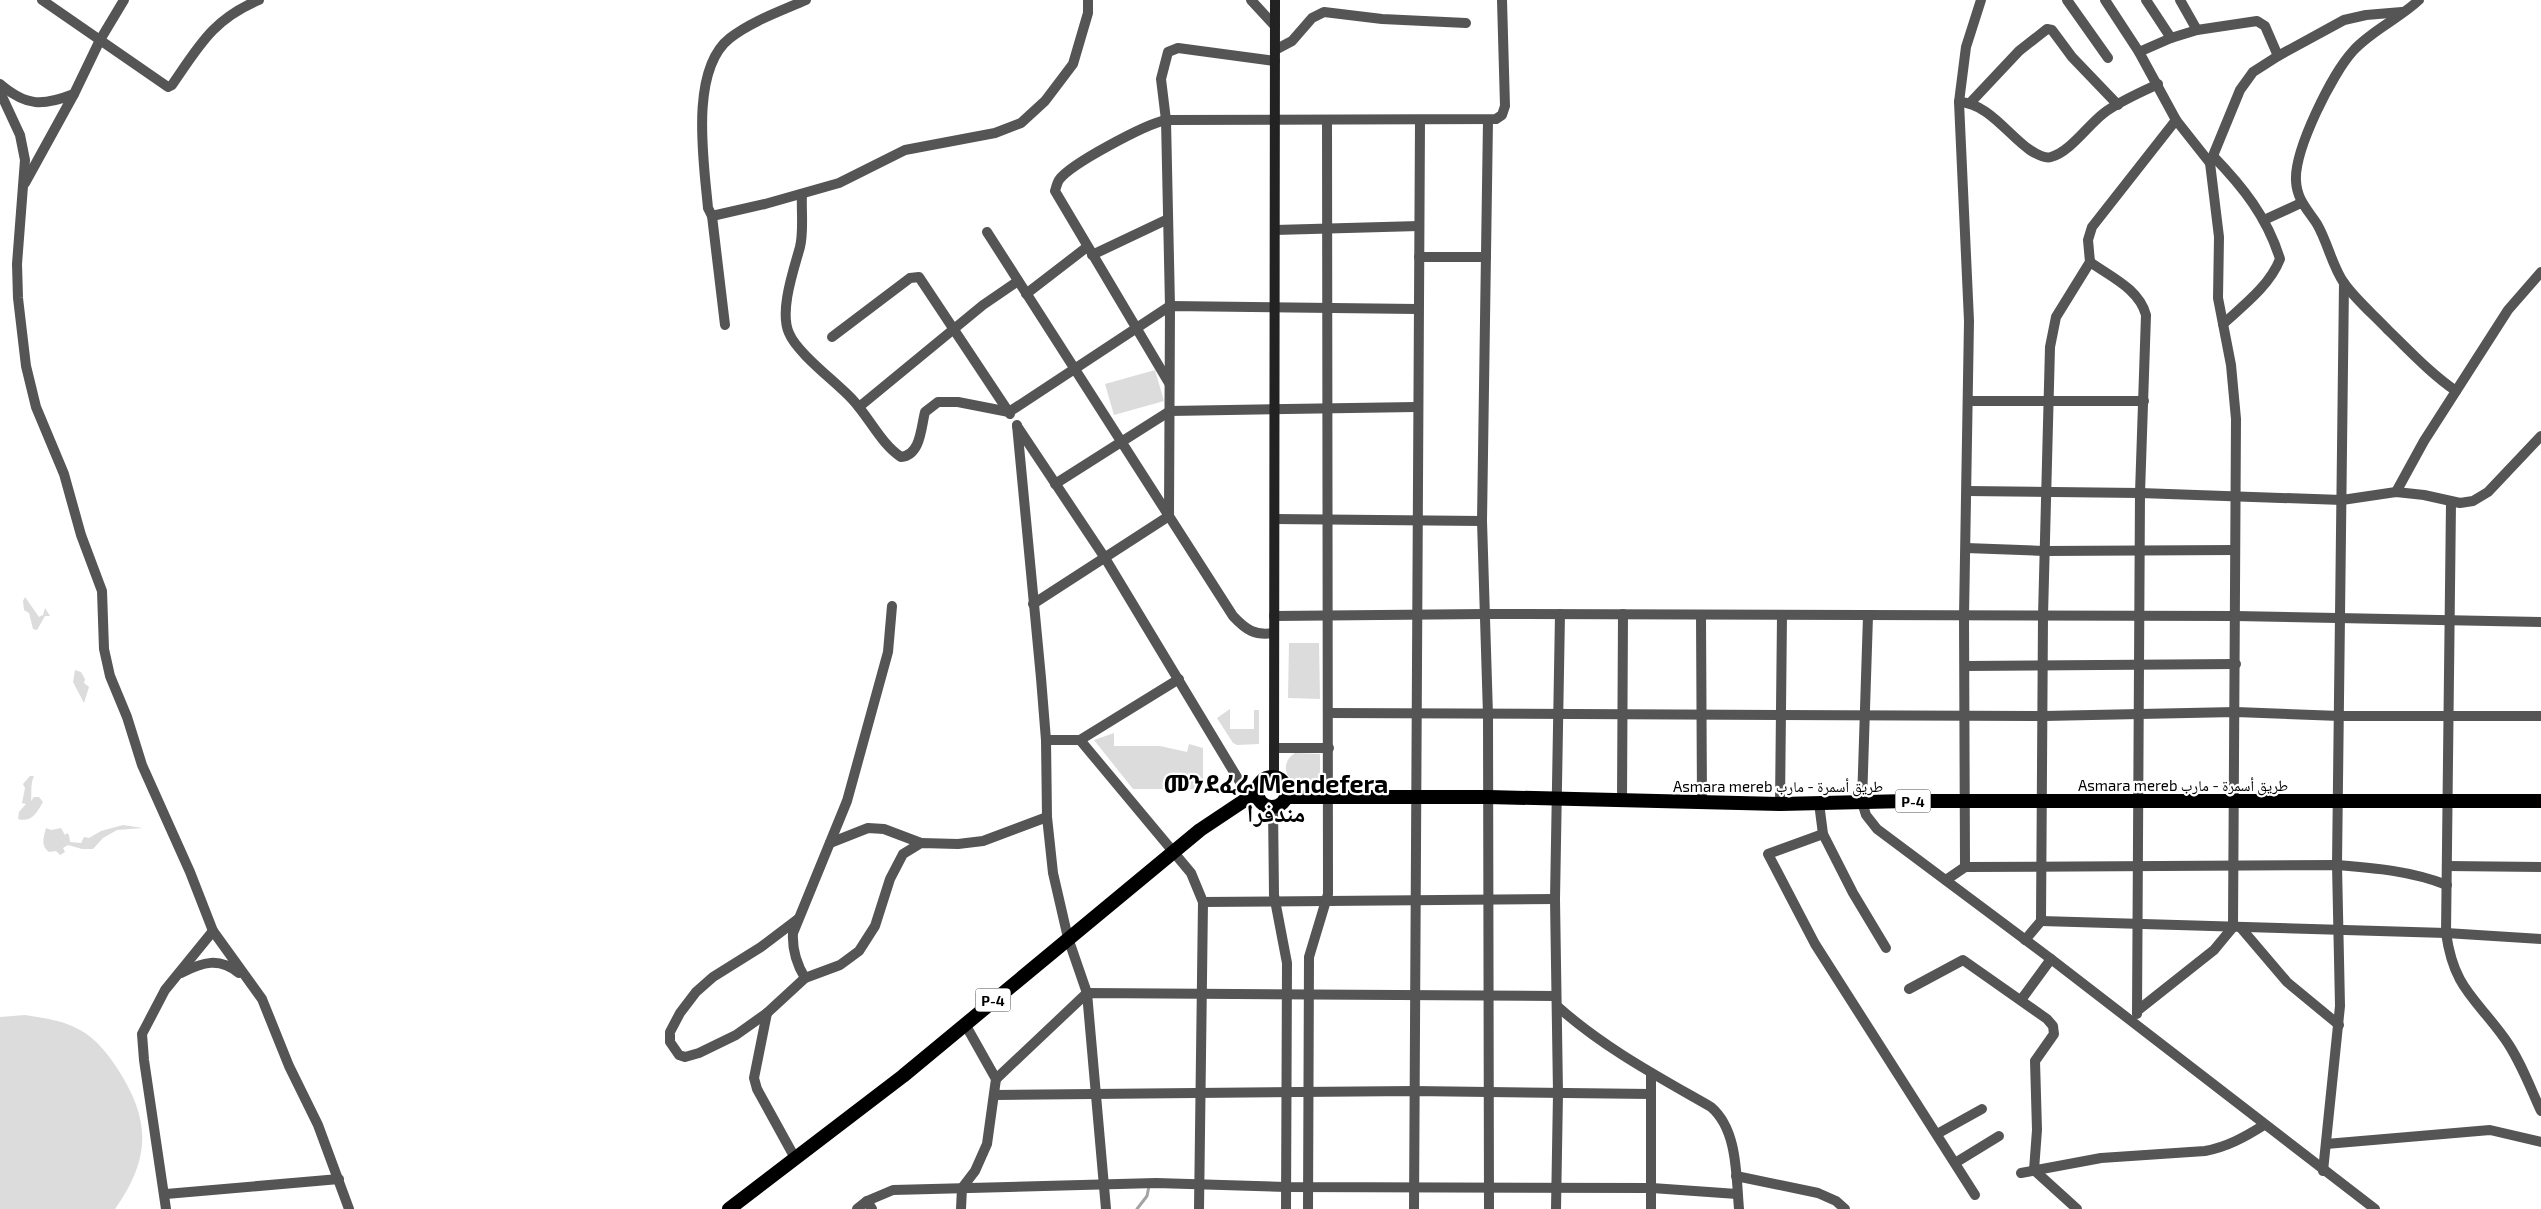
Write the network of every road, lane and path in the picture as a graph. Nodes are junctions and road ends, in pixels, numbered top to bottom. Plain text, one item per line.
1 (42, 0) edge
2 (124, 0) edge
3 (259, 0) edge
4 (806, 0) edge
5 (1088, 0) edge
6 (1251, 0) edge
7 (1275, 0) edge
8 (1502, 0) edge
9 (1981, 0) edge
10 (2067, 0) edge
11 (2106, 0) edge
12 (2146, 0) edge
13 (2180, 0) edge
14 (2419, 0) edge
15 (2403, 12) junction
16 (1466, 23) dead end
17 (1275, 26) junction
18 (2196, 30) junction
19 (2171, 38) junction
20 (100, 40) junction
21 (2139, 52) junction
22 (1275, 56) junction
23 (2278, 56) junction
24 (2108, 58) dead end
25 (0, 84) edge
26 (2158, 84) junction
27 (0, 92) edge
28 (74, 94) junction
29 (1960, 102) junction
30 (1971, 102) junction
31 (2118, 105) junction
32 (1166, 120) junction
33 (1420, 120) junction
34 (1488, 120) junction
35 (2176, 120) junction
36 (1275, 121) junction
37 (1327, 121) junction
38 (2211, 160) junction
39 (25, 184) junction
40 (802, 194) junction
41 (2301, 203) junction
42 (712, 216) junction
43 (1168, 219) junction
44 (2264, 220) junction
45 (1419, 226) junction
46 (1327, 227) junction
47 (1275, 230) junction
48 (987, 232) dead end
49 (1090, 251) junction
50 (1419, 257) junction
51 (1486, 257) junction
52 (2090, 262) junction
53 (2541, 272) edge
54 (1018, 281) junction
55 (2344, 283) junction
56 (1026, 294) junction
57 (1170, 306) junction
58 (1275, 307) junction
59 (1327, 308) junction
60 (1418, 310) junction
61 (2224, 324) junction
62 (725, 325) dead end
63 (954, 328) junction
64 (1138, 328) junction
65 (832, 337) dead end
66 (1074, 369) junction
67 (1169, 383) junction
68 (2456, 391) junction
69 (1969, 401) junction
70 (2144, 401) junction
71 (2048, 402) junction
72 (859, 407) junction
73 (1416, 407) junction
74 (1274, 410) junction
75 (1327, 410) junction
76 (1170, 411) junction
77 (1009, 412) junction
78 (1016, 425) junction
79 (2541, 436) edge
80 (1120, 442) junction
81 (1056, 484) junction
82 (1967, 491) junction
83 (2140, 492) junction
84 (2396, 492) junction
85 (2045, 493) junction
86 (2236, 496) junction
87 (2342, 500) junction
88 (2451, 502) junction
89 (1169, 516) junction
90 (1327, 518) junction
91 (1275, 519) junction
92 (1415, 520) junction
93 (1482, 521) junction
94 (1966, 548) junction
95 (2236, 550) junction
96 (2044, 551) junction
97 (2139, 552) junction
98 (1105, 558) junction
99 (1033, 604) junction
100 (892, 606) dead end
101 (1485, 614) junction
102 (1560, 614) junction
103 (1623, 614) junction
104 (1328, 615) junction
105 (1417, 615) junction
106 (1782, 615) junction
107 (1274, 616) junction
108 (1701, 616) junction
109 (1868, 616) junction
110 (1964, 616) junction
111 (2043, 616) junction
112 (2138, 616) junction
113 (2235, 616) junction
114 (2341, 618) junction
115 (2448, 621) junction
116 (2541, 622) edge
117 (1274, 633) junction
118 (2138, 663) junction
119 (2236, 664) junction
120 (2044, 665) junction
121 (1965, 666) junction
122 (1179, 679) junction
123 (2236, 712) junction
124 (1328, 713) junction
125 (1416, 714) junction
126 (1701, 714) junction
127 (1781, 714) junction
128 (2138, 714) junction
129 (1488, 715) junction
130 (1865, 715) junction
131 (1556, 716) junction
132 (1621, 716) junction
133 (1964, 716) junction
134 (2044, 716) junction
135 (2340, 716) junction
136 (2541, 716) edge
137 (2448, 717) junction
138 (1046, 740) junction
139 (1080, 740) junction
140 (1274, 748) junction
141 (1328, 748) junction
142 (1274, 777) junction
143 (1253, 794) junction
144 (1415, 796) junction
145 (1286, 797) junction
146 (1488, 797) junction
147 (1328, 798) junction
148 (1558, 799) junction
149 (1622, 801) junction
150 (2043, 801) junction
151 (2140, 801) junction
152 (2447, 801) junction
153 (2541, 801) edge
154 (1862, 802) junction
155 (1964, 802) junction
156 (2234, 802) junction
157 (2338, 802) junction
158 (1819, 803) junction
159 (1702, 804) junction
160 (1780, 804) junction
161 (1272, 807) junction
162 (1047, 818) junction
163 (1824, 834) junction
164 (830, 843) junction
165 (921, 843) junction
166 (1173, 852) junction
167 (2337, 865) junction
168 (2043, 866) junction
169 (2139, 866) junction
170 (2447, 866) junction
171 (2541, 866) edge
172 (1965, 867) junction
173 (2234, 867) junction
174 (1946, 880) junction
175 (2447, 885) junction
176 (1488, 899) junction
177 (1555, 899) junction
178 (1416, 900) junction
179 (1326, 901) junction
180 (1203, 902) junction
181 (1275, 902) junction
182 (798, 919) junction
183 (2041, 921) junction
184 (2138, 925) junction
185 (2237, 927) junction
186 (2337, 930) junction
187 (214, 931) junction
188 (2446, 933) junction
189 (1068, 938) junction
190 (2541, 938) edge
191 (2025, 940) junction
192 (1886, 948) dead end
193 (2051, 959) junction
194 (178, 974) junction
195 (805, 978) junction
196 (253, 985) junction
197 (1909, 989) dead end
198 (1087, 993) junction
199 (1202, 995) junction
200 (1287, 995) junction
201 (1308, 995) junction
202 (1415, 995) junction
203 (1488, 995) junction
204 (2021, 1000) junction
205 (1556, 1001) junction
206 (2137, 1011) junction
207 (767, 1013) junction
208 (965, 1024) junction
209 (2136, 1025) junction
210 (2338, 1025) junction
211 (1651, 1073) junction
212 (996, 1079) junction
213 (1414, 1091) junction
214 (1201, 1092) junction
215 (1286, 1092) junction
216 (1307, 1092) junction
217 (1096, 1093) junction
218 (1558, 1093) junction
219 (1488, 1094) junction
220 (1651, 1094) junction
221 (995, 1095) junction
222 (1982, 1109) dead end
223 (2541, 1111) edge
224 (2264, 1125) junction
225 (1937, 1134) junction
226 (1999, 1136) dead end
227 (2541, 1142) edge
228 (2326, 1144) junction
229 (795, 1158) junction
230 (1955, 1163) junction
231 (2034, 1170) junction
232 (2323, 1171) junction
233 (2021, 1173) dead end
234 (1736, 1176) junction
235 (339, 1179) junction
236 (1104, 1184) junction
237 (1198, 1184) junction
238 (1556, 1186) junction
239 (1286, 1187) junction
240 (1308, 1187) junction
241 (1414, 1187) junction
242 (1489, 1187) junction
243 (962, 1188) junction
244 (1652, 1188) junction
245 (166, 1194) junction
246 (1737, 1194) junction
247 (1975, 1194) dead end
248 (869, 1205) edge
249 (166, 1209) edge
250 (349, 1209) edge
251 (729, 1209) edge
252 (857, 1209) edge
253 (961, 1209) edge
254 (1106, 1209) edge
255 (1199, 1209) edge
256 (1286, 1209) edge
257 (1308, 1209) edge
258 (1414, 1209) edge
259 (1489, 1209) edge
260 (1556, 1209) edge
261 (1652, 1209) edge
262 (1739, 1209) edge
263 (1845, 1209) edge
264 (2077, 1209) edge
265 (2375, 1209) edge

1 - 20 street
2 - 20 street
3 - 20 street
4 - 42 street
5 - 40 street
6 - 17 street
7 - 17 main road
8 - 34 street
9 - 29 street
10 - 24 street
11 - 21 street
12 - 19 street
13 - 18 street
14 - 15 street
15 - 23 street
15 - 41 street
16 - 22 street
17 - 22 main road
18 - 19 street
18 - 23 street
19 - 21 street
20 - 28 street
21 - 26 street
22 - 32 street
22 - 36 main road
23 - 38 street
25 - 28 street
26 - 31 street
26 - 35 street
27 - 39 street
28 - 39 street
29 - 30 street
29 - 69 street
30 - 31 street
30 - 31 street
32 - 36 street
32 - 43 street
32 - 49 street
33 - 34 street
33 - 37 street
33 - 45 street
34 - 51 street
35 - 38 street
35 - 52 street
36 - 37 street
36 - 47 main road
37 - 46 street
38 - 44 street
38 - 61 street
39 - 187 street
40 - 42 street
40 - 72 street
41 - 44 street
41 - 55 street
42 - 62 street
43 - 49 street
43 - 57 street
44 - 61 street
45 - 46 street
45 - 50 street
46 - 47 street
46 - 59 street
47 - 58 main road
48 - 54 street
49 - 56 street
49 - 64 street
50 - 51 street
50 - 60 street
51 - 93 street
52 - 70 street
52 - 71 street
53 - 68 street
54 - 56 street
54 - 63 street
55 - 68 street
55 - 87 street
56 - 66 street
57 - 58 street
57 - 64 street
57 - 67 street
58 - 59 street
58 - 74 main road
59 - 60 street
59 - 75 street
60 - 73 street
61 - 86 street
63 - 65 street
63 - 72 street
63 - 77 street
64 - 66 street
64 - 67 street
66 - 77 street
66 - 80 street
67 - 76 street
68 - 84 street
69 - 71 street
69 - 82 street
70 - 71 street
70 - 83 street
71 - 85 street
72 - 77 street
73 - 75 street
73 - 92 street
74 - 75 street
74 - 76 street
74 - 91 main road
75 - 90 street
76 - 80 street
76 - 89 street
77 - 78 street
78 - 81 street
78 - 99 street
79 - 88 street
80 - 81 street
80 - 89 street
81 - 98 street
82 - 85 street
82 - 94 street
83 - 85 street
83 - 86 street
83 - 97 street
84 - 87 street
84 - 88 street
85 - 96 street
86 - 87 street
86 - 95 street
87 - 114 street
88 - 115 street
89 - 98 street
89 - 117 street
90 - 91 street
90 - 92 street
90 - 104 street
91 - 107 main road
92 - 93 street
92 - 105 street
93 - 101 street
94 - 96 street
94 - 110 street
95 - 97 street
95 - 113 street
96 - 97 street
96 - 111 street
97 - 112 street
98 - 99 street
98 - 122 street
99 - 138 street
100 - 164 street
101 - 102 street
101 - 105 street
101 - 129 street
102 - 103 street
102 - 131 street
103 - 108 street
103 - 132 street
104 - 105 street
104 - 107 street
104 - 124 street
105 - 125 street
106 - 108 street
106 - 109 street
106 - 127 street
107 - 117 main road
108 - 126 street
109 - 110 street
109 - 130 street
110 - 111 street
110 - 121 street
111 - 112 street
111 - 120 street
112 - 113 street
112 - 118 street
113 - 114 street
113 - 119 street
114 - 115 street
114 - 135 street
115 - 116 street
115 - 137 street
117 - 140 main road
118 - 119 street
118 - 120 street
118 - 128 street
119 - 123 street
120 - 121 street
120 - 134 street
121 - 133 street
122 - 139 street
122 - 143 street
123 - 128 street
123 - 135 street
123 - 156 street
124 - 125 street
124 - 141 street
125 - 129 street
125 - 144 street
126 - 127 street
126 - 132 street
126 - 159 street
127 - 130 street
127 - 160 street
128 - 134 street
128 - 151 street
129 - 131 street
129 - 146 street
130 - 133 street
130 - 154 street
131 - 132 street
131 - 148 street
132 - 149 street
133 - 134 street
133 - 155 street
134 - 150 street
135 - 137 street
135 - 157 street
136 - 137 street
137 - 152 street
138 - 139 street
138 - 162 street
139 - 166 street
140 - 141 street
140 - 142 main road
141 - 147 street
142 - 143 highway, P-4
142 - 145 highway
143 - 161 highway
143 - 166 highway, P-4
144 - 146 highway, Asmara mereb طريق أسمرة - مارب / P-4
144 - 147 highway, Asmara mereb طريق أسمرة - مارب / P-4
144 - 178 street
145 - 147 highway, Asmara mereb طريق أسمرة - مارب / P-4
145 - 161 highway
146 - 148 highway, Asmara mereb طريق أسمرة - مارب / P-4
146 - 176 street
147 - 179 street
148 - 149 highway, Asmara mereb طريق أسمرة - مارب / P-4
148 - 177 street
149 - 159 highway, Asmara mereb طريق أسمرة - مارب / P-4
150 - 151 highway, Asmara mereb طريق أسمرة - مارب / P-4
150 - 155 highway, Asmara mereb طريق أسمرة - مارب / P-4
150 - 168 street
151 - 156 highway, Asmara mereb طريق أسمرة - مارب / P-4
151 - 169 street
152 - 153 highway, Asmara mereb طريق أسمرة - مارب / P-4
152 - 157 highway, Asmara mereb طريق أسمرة - مارب / P-4
152 - 170 street
154 - 155 highway, Asmara mereb طريق أسمرة - مارب / P-4
154 - 158 highway, Asmara mereb طريق أسمرة - مارب / P-4
154 - 174 street
155 - 172 street
156 - 157 highway, Asmara mereb طريق أسمرة - مارب / P-4
156 - 173 street
157 - 167 street
158 - 160 highway, Asmara mereb طريق أسمرة - مارب / P-4
158 - 163 street
159 - 160 highway, Asmara mereb طريق أسمرة - مارب / P-4
161 - 181 street
162 - 165 street
162 - 189 street
163 - 192 street
163 - 225 street
164 - 165 street
164 - 182 street
165 - 195 street
166 - 180 street
166 - 189 highway, P-4
167 - 173 street
167 - 175 street
167 - 186 street
168 - 169 street
168 - 172 street
168 - 183 street
169 - 173 street
169 - 184 street
170 - 171 street
170 - 175 street
172 - 174 street
173 - 185 street
174 - 191 street
175 - 188 street
176 - 177 street
176 - 178 street
176 - 203 street
177 - 205 street
178 - 179 street
178 - 202 street
179 - 181 street
179 - 201 street
180 - 181 street
180 - 199 street
181 - 200 street
182 - 195 street
182 - 207 street
183 - 184 street
183 - 191 street
184 - 185 street
184 - 206 street
185 - 186 street
185 - 206 street
185 - 210 street
186 - 188 street
186 - 210 street
187 - 194 street
187 - 196 street
188 - 190 street
188 - 223 street
189 - 198 street
189 - 208 highway, P-4
191 - 193 street
193 - 204 street
193 - 209 street
194 - 196 street
194 - 245 street
195 - 207 street
196 - 235 street
197 - 204 street
198 - 199 street
198 - 212 street
198 - 217 street
199 - 200 street
199 - 214 street
200 - 201 street
200 - 215 street
201 - 202 street
201 - 216 street
202 - 203 street
202 - 213 street
203 - 205 street
203 - 219 street
204 - 231 street
205 - 211 street
205 - 218 street
206 - 209 street
207 - 229 street
208 - 212 street
208 - 229 highway, P-4
209 - 224 street
210 - 228 street
211 - 220 street
211 - 234 street
212 - 221 street
213 - 216 street
213 - 219 street
213 - 241 street
214 - 215 street
214 - 217 street
214 - 237 street
215 - 216 street
215 - 239 street
216 - 240 street
217 - 221 street
217 - 236 street
218 - 219 street
218 - 220 street
218 - 238 street
219 - 242 street
220 - 244 street
221 - 243 street
222 - 225 street
224 - 231 street
224 - 232 street
225 - 230 street
226 - 230 street
227 - 228 street
228 - 232 street
229 - 251 highway, P-4
230 - 247 street
231 - 233 street
231 - 264 street
232 - 265 street
234 - 246 street
234 - 263 street
235 - 245 street
235 - 250 street
236 - 237 street
236 - 243 street
236 - 254 street
237 - 239 street
237 - 255 street
238 - 242 street
238 - 244 street
238 - 260 street
239 - 240 street
239 - 256 street
240 - 241 street
240 - 257 street
241 - 242 street
241 - 258 street
242 - 259 street
243 - 248 street
243 - 253 street
244 - 246 street
244 - 261 street
245 - 249 street
246 - 262 street
248 - 252 street

